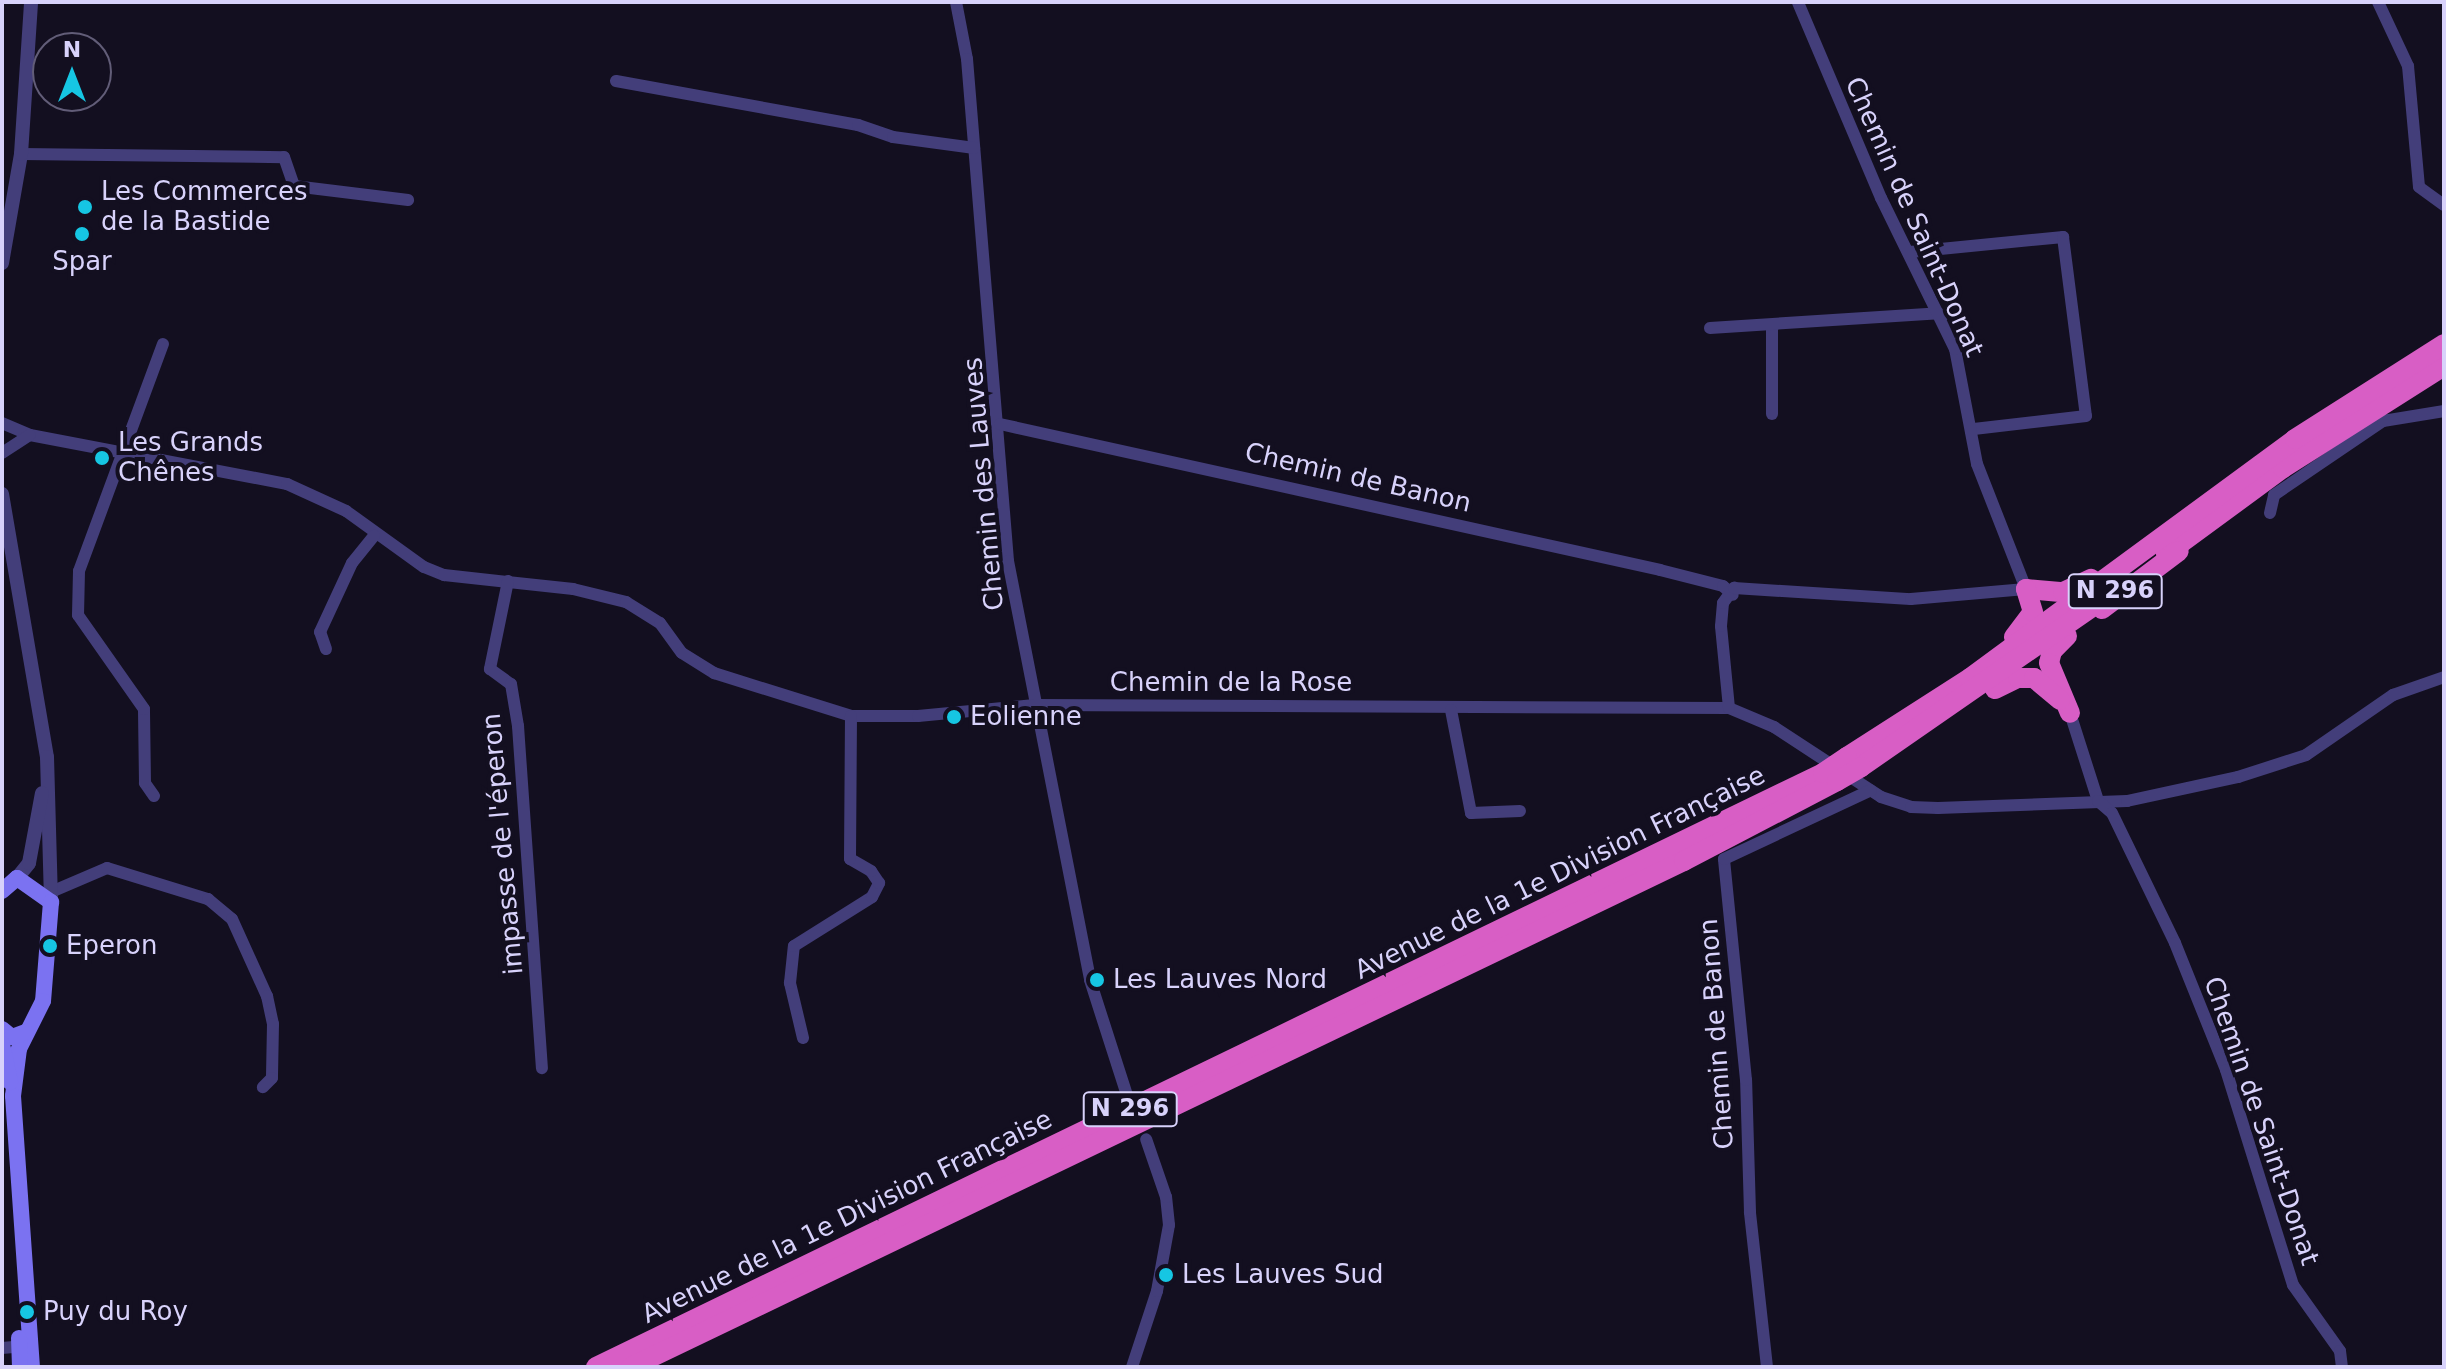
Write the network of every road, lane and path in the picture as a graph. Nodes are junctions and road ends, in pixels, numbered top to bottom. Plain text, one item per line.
1 (31, 2) edge
2 (956, 2) edge
3 (1798, 2) edge
4 (2378, 2) edge
5 (616, 81) dead end
6 (974, 148) junction
7 (21, 154) junction
8 (408, 200) dead end
9 (2444, 205) edge
10 (1910, 252) junction
11 (2, 263) edge
12 (1939, 313) junction
13 (1772, 325) junction
14 (1710, 328) dead end
15 (163, 344) dead end
16 (2444, 344) edge
17 (2444, 366) edge
18 (2444, 411) edge
19 (1772, 414) dead end
20 (2, 423) edge
21 (1000, 424) junction
22 (1974, 429) junction
23 (30, 435) junction
24 (2, 453) edge
25 (121, 453) junction
26 (2264, 482) junction
27 (2225, 490) junction
28 (2, 494) edge
29 (2270, 513) dead end
30 (374, 536) junction
31 (508, 581) junction
32 (2026, 589) junction
33 (1728, 599) junction
34 (326, 649) dead end
35 (2444, 677) edge
36 (1034, 705) junction
37 (1729, 708) junction
38 (1451, 710) junction
39 (2070, 713) junction
40 (851, 716) junction
41 (1896, 745) junction
42 (47, 757) junction
43 (1851, 760) junction
44 (1826, 775) junction
45 (1871, 790) junction
46 (154, 796) dead end
47 (2098, 801) junction
48 (1520, 811) dead end
49 (8, 883) edge
50 (51, 897) junction
51 (2, 1029) edge
52 (27, 1031) junction
53 (803, 1038) dead end
54 (2, 1044) edge
55 (542, 1068) dead end
56 (263, 1087) dead end
57 (1127, 1095) dead end
58 (13, 1096) junction
59 (1146, 1139) dead end
60 (25, 1343) junction
61 (2, 1348) edge
62 (20, 1367) edge
63 (29, 1367) edge
64 (596, 1367) edge
65 (631, 1367) edge
66 (1132, 1367) edge
67 (1767, 1367) edge
68 (2342, 1367) edge

1 - 7 street
2 - 6 street, Chemin des Lauves
3 - 10 street, Chemin de Saint-Donat
4 - 9 street
5 - 6 street
6 - 21 street, Chemin des Lauves
7 - 8 street
7 - 11 street
10 - 12 street, Chemin de Saint-Donat
10 - 22 street
12 - 13 street
12 - 22 street, Chemin de Saint-Donat
13 - 14 street
13 - 19 street
15 - 25 street
16 - 27 highway, Avenue de la 1e Division Française / N 296
17 - 26 highway, Avenue de la 1e Division Française / N 296
18 - 29 street
20 - 23 street, Chemin de la Rose
21 - 33 street, Chemin de Banon
21 - 36 street, Chemin des Lauves
22 - 32 street, Chemin de Saint-Donat
23 - 24 street
23 - 25 street, Chemin de la Rose
25 - 30 street, Chemin de la Rose
25 - 46 street
26 - 39 highway
26 - 41 highway, Avenue de la 1e Division Française / N 296
27 - 32 highway
27 - 43 highway, Avenue de la 1e Division Française / N 296
28 - 42 street
30 - 31 street, Chemin de la Rose
30 - 34 street
31 - 40 street, Chemin de la Rose
31 - 55 street, impasse de l'éperon
32 - 33 street
32 - 43 highway
33 - 37 street
35 - 47 street, Chemin de la Rose
36 - 38 street, Chemin de la Rose
36 - 40 street, Chemin de la Rose
36 - 57 street, Chemin des Lauves
37 - 38 street, Chemin de la Rose
37 - 45 street, Chemin de la Rose
38 - 48 street
39 - 41 highway
39 - 47 street, Chemin de Saint-Donat
40 - 53 street
41 - 43 highway, Avenue de la 1e Division Française / N 296
42 - 49 street
42 - 50 street
43 - 44 highway, Avenue de la 1e Division Française / N 296, bridge
44 - 64 highway, Avenue de la 1e Division Française / N 296
44 - 65 highway, Avenue de la 1e Division Française / N 296
45 - 47 street, Chemin de la Rose
45 - 67 street, Chemin de Banon
47 - 68 street, Chemin de Saint-Donat
49 - 50 main road
50 - 52 main road
50 - 56 street
51 - 52 main road
52 - 58 main road
54 - 58 main road
58 - 60 main road
59 - 66 street
60 - 61 street
60 - 62 main road
60 - 63 main road

